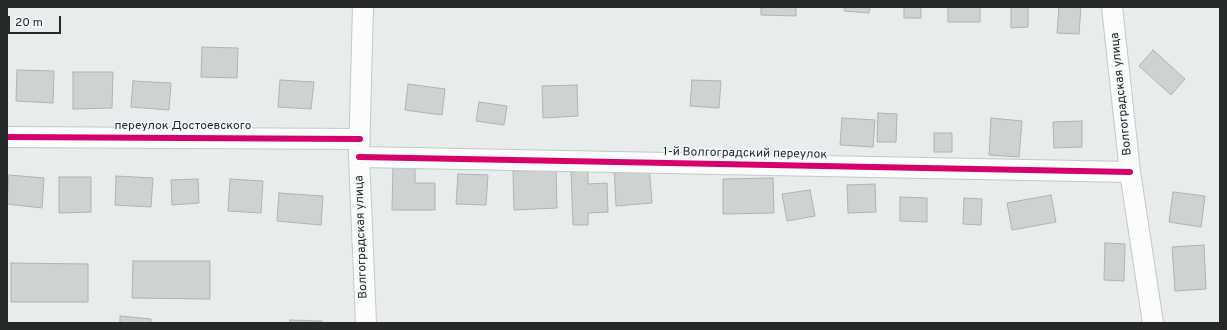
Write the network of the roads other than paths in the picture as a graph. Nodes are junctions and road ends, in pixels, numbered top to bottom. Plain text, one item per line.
1 (363, 7) edge
2 (1112, 7) edge
3 (7, 137) edge
4 (360, 148) junction
5 (1130, 172) junction
6 (366, 323) edge
7 (1153, 323) edge

1 - 4 street, Волгоградская улица
2 - 5 street, Волгоградская улица
3 - 4 street, переулок Достоевского
4 - 5 street, 1-й Волгоградский переулок
4 - 6 street, Волгоградская улица
5 - 7 street, Волгоградская улица

